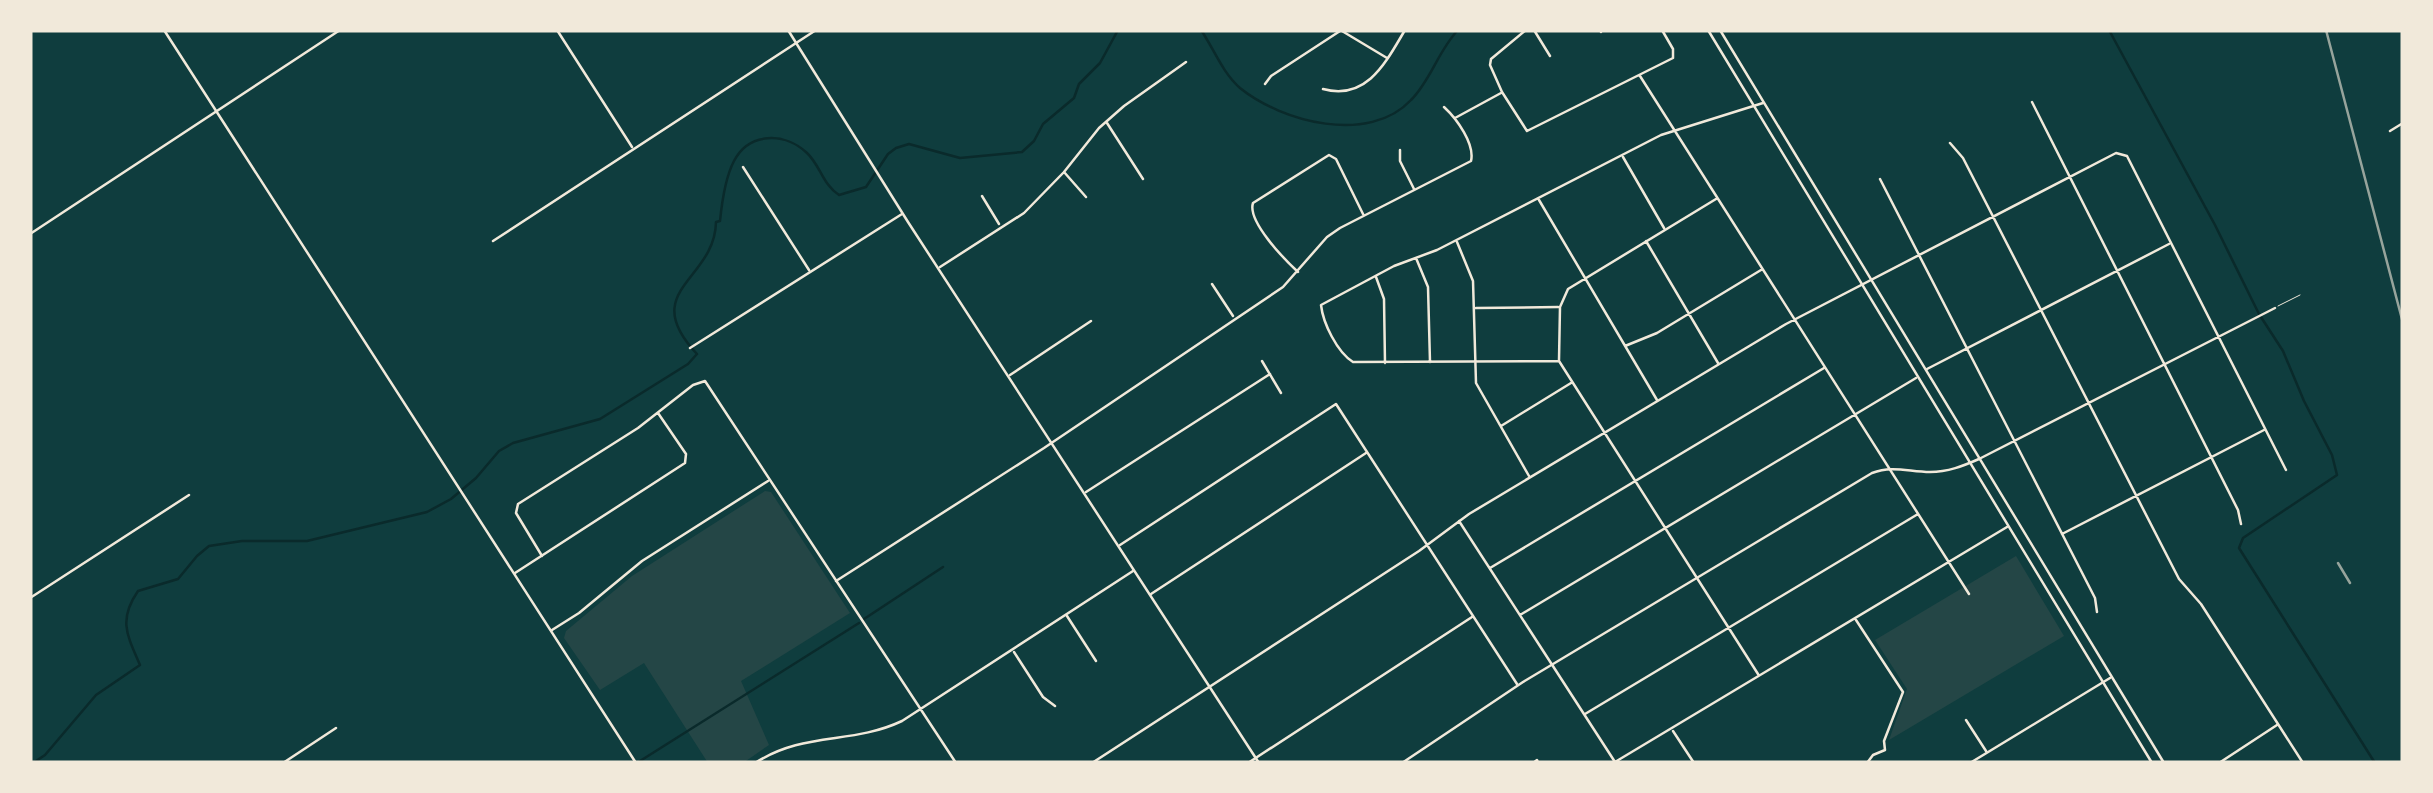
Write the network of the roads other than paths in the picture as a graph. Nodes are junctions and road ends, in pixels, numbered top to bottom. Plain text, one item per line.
1 (164, 30) edge
2 (340, 30) edge
3 (558, 30) edge
4 (788, 30) edge
5 (816, 30) edge
6 (1340, 30) edge
7 (1405, 30) edge
8 (1526, 30) edge
9 (1534, 30) edge
10 (1662, 30) edge
11 (1708, 30) edge
12 (1720, 30) edge
13 (797, 43) junction
14 (1550, 56) dead end
15 (1388, 59) junction
16 (1186, 62) dead end
17 (1640, 76) junction
18 (1265, 84) dead end
19 (1323, 89) dead end
20 (1502, 92) junction
21 (1763, 102) junction
22 (2032, 102) dead end
23 (1755, 106) junction
24 (1444, 107) dead end
25 (216, 112) junction
26 (1455, 118) junction
27 (1106, 122) junction
28 (2403, 123) edge
29 (1673, 130) junction
30 (2390, 131) dead end
31 (1950, 143) dead end
32 (633, 148) junction
33 (1400, 150) dead end
34 (1622, 155) junction
35 (743, 167) dead end
36 (1064, 172) junction
37 (1142, 178) dead end
38 (1880, 179) dead end
39 (2069, 179) junction
40 (1414, 190) junction
41 (982, 196) dead end
42 (1086, 197) dead end
43 (1538, 198) junction
44 (1717, 198) junction
45 (904, 213) junction
46 (1364, 215) junction
47 (1993, 218) junction
48 (1000, 227) junction
49 (1665, 230) junction
50 (30, 234) edge
51 (1456, 240) junction
52 (1646, 241) junction
53 (493, 242) dead end
54 (2170, 244) junction
55 (1917, 256) junction
56 (1416, 257) junction
57 (939, 268) junction
58 (1763, 270) junction
59 (810, 272) junction
60 (1298, 272) junction
61 (2116, 272) junction
62 (1375, 276) junction
63 (1584, 278) junction
64 (1873, 280) junction
65 (1212, 284) dead end
66 (1863, 285) junction
67 (2300, 295) dead end
68 (1560, 307) junction
69 (1474, 308) junction
70 (2275, 308) joint
71 (2041, 310) junction
72 (1688, 314) junction
73 (1235, 319) junction
74 (1796, 319) junction
75 (1090, 322) dead end
76 (2218, 337) junction
77 (1625, 346) junction
78 (690, 348) dead end
79 (1965, 349) junction
80 (1262, 361) dead end
81 (1559, 361) junction
82 (1474, 362) junction
83 (1430, 363) junction
84 (1385, 364) junction
85 (1718, 364) junction
86 (2164, 364) junction
87 (1826, 367) junction
88 (1926, 370) junction
89 (1270, 374) junction
90 (1009, 376) junction
91 (1917, 377) junction
92 (1572, 382) junction
93 (1281, 393) dead end
94 (1658, 401) junction
95 (2088, 404) junction
96 (656, 411) junction
97 (1856, 414) junction
98 (1499, 427) junction
99 (2266, 430) junction
100 (1603, 434) junction
101 (1051, 441) junction
102 (2014, 442) junction
103 (1367, 452) junction
104 (2212, 458) junction
105 (1979, 459) junction
106 (1971, 462) junction
107 (1890, 468) junction
108 (2286, 470) dead end
109 (1530, 478) junction
110 (769, 480) junction
111 (1634, 482) junction
112 (1084, 494) junction
113 (189, 495) dead end
114 (2136, 496) junction
115 (1920, 514) junction
116 (1459, 520) junction
117 (2241, 524) dead end
118 (2008, 526) junction
119 (1664, 528) junction
120 (2062, 534) junction
121 (1119, 546) junction
122 (1426, 546) junction
123 (542, 556) junction
124 (1950, 561) junction
125 (1490, 568) junction
126 (1134, 570) junction
127 (514, 574) junction
128 (1696, 578) junction
129 (836, 581) junction
130 (1150, 594) junction
131 (1970, 594) dead end
132 (30, 598) edge
133 (2097, 612) dead end
134 (1066, 614) junction
135 (1520, 615) junction
136 (1473, 616) junction
137 (1854, 618) junction
138 (1728, 628) junction
139 (551, 631) junction
140 (1012, 650) junction
141 (1096, 660) dead end
142 (1552, 664) junction
143 (1759, 676) junction
144 (2111, 678) junction
145 (2102, 683) junction
146 (1518, 686) junction
147 (1210, 687) junction
148 (1055, 706) dead end
149 (922, 709) junction
150 (1585, 714) junction
151 (1966, 720) dead end
152 (2278, 724) junction
153 (336, 728) dead end
154 (1672, 728) junction
155 (1987, 752) junction
156 (1257, 760) edge
157 (1616, 762) edge
158 (1866, 762) edge
159 (283, 763) edge
160 (636, 763) edge
161 (754, 763) edge
162 (956, 763) edge
163 (1092, 763) edge
164 (1248, 763) edge
165 (1402, 763) edge
166 (1694, 763) edge
167 (1970, 763) edge
168 (2152, 763) edge
169 (2164, 763) edge
170 (2219, 763) edge
171 (2303, 763) edge

1 - 25 street
2 - 25 street
3 - 32 street
4 - 13 street
5 - 13 street
6 - 15 street
6 - 18 street
7 - 15 street
8 - 20 street
9 - 14 street
10 - 17 street
11 - 23 street
12 - 21 street
13 - 32 street
13 - 45 street
15 - 19 street
16 - 27 street
17 - 20 street
17 - 29 street
20 - 26 street
21 - 23 street
21 - 64 street
22 - 39 street
23 - 29 street
23 - 66 street
24 - 26 street
25 - 50 street
25 - 127 street
26 - 40 street
27 - 36 street
27 - 37 street
28 - 30 street
29 - 34 street
29 - 44 street
31 - 47 street
32 - 53 street
33 - 40 street
34 - 43 street
34 - 49 street
35 - 59 street
36 - 42 street
36 - 48 street
38 - 55 street
39 - 47 street
39 - 54 street
39 - 61 street
40 - 46 street
41 - 48 street
43 - 51 street
43 - 63 street
44 - 49 street
44 - 58 street
45 - 57 street
45 - 59 street
46 - 60 street
46 - 60 street
47 - 55 street
47 - 71 street
48 - 57 street
49 - 52 street
51 - 56 street
51 - 69 street
52 - 63 street
52 - 72 street
54 - 61 street
54 - 76 street
55 - 64 street
55 - 79 street
56 - 62 street
56 - 83 street
57 - 90 street
58 - 72 street
58 - 74 street
59 - 78 street
60 - 73 street
61 - 71 street
61 - 86 street
62 - 84 street
62 - 84 street
63 - 68 street
63 - 77 street
64 - 66 street
64 - 88 street
65 - 73 street
66 - 74 street
66 - 91 street
67 - 70 lane
68 - 69 street
68 - 81 street
69 - 82 street
70 - 76 street
71 - 79 street
71 - 95 street
72 - 77 street
72 - 85 street
73 - 101 street
74 - 85 street
74 - 87 street
75 - 90 street
76 - 86 street
76 - 99 street
77 - 94 street
79 - 88 street
79 - 102 street
80 - 89 street
81 - 82 street
81 - 92 street
82 - 83 street
82 - 98 street
83 - 84 street
85 - 94 street
86 - 95 street
86 - 104 street
87 - 97 street
87 - 111 street
88 - 105 street
89 - 93 street
89 - 112 street
90 - 101 street
91 - 97 street
91 - 106 street
92 - 98 street
92 - 100 street
94 - 100 street
95 - 102 street
95 - 114 street
96 - 110 street
96 - 123 street
96 - 123 street
97 - 107 street
97 - 119 street
98 - 109 street
99 - 104 street
99 - 108 street
100 - 109 street
100 - 111 street
101 - 112 street
101 - 129 street
102 - 105 street
102 - 120 street
103 - 121 street
103 - 122 street
103 - 130 street
104 - 114 street
104 - 117 street
105 - 106 street
105 - 144 street
106 - 107 street
106 - 118 street
107 - 115 street
107 - 128 street
109 - 116 street
110 - 129 street
110 - 139 street
111 - 119 street
111 - 125 street
112 - 121 street
113 - 132 street
114 - 120 street
114 - 152 street
115 - 124 street
115 - 138 street
116 - 122 street
116 - 125 street
118 - 124 street
118 - 145 street
119 - 128 street
119 - 135 street
120 - 133 street
121 - 126 street
122 - 136 street
122 - 147 street
123 - 127 street
124 - 131 street
124 - 137 street
125 - 135 street
126 - 130 street
126 - 134 street
127 - 139 street
128 - 138 street
128 - 142 street
129 - 149 street
130 - 147 street
134 - 140 street
134 - 141 street
135 - 142 street
136 - 146 street
136 - 156 street
137 - 143 street
137 - 158 street
138 - 143 street
138 - 150 street
139 - 160 street
140 - 148 street
140 - 149 street
142 - 146 street
142 - 150 street
143 - 154 street
144 - 145 street
144 - 169 street
145 - 155 street
145 - 168 street
146 - 165 street
147 - 156 street
147 - 163 street
149 - 161 street
149 - 162 street
150 - 157 street
151 - 155 street
152 - 170 street
152 - 171 street
153 - 159 street
154 - 157 street
154 - 166 street
155 - 167 street
156 - 164 street

